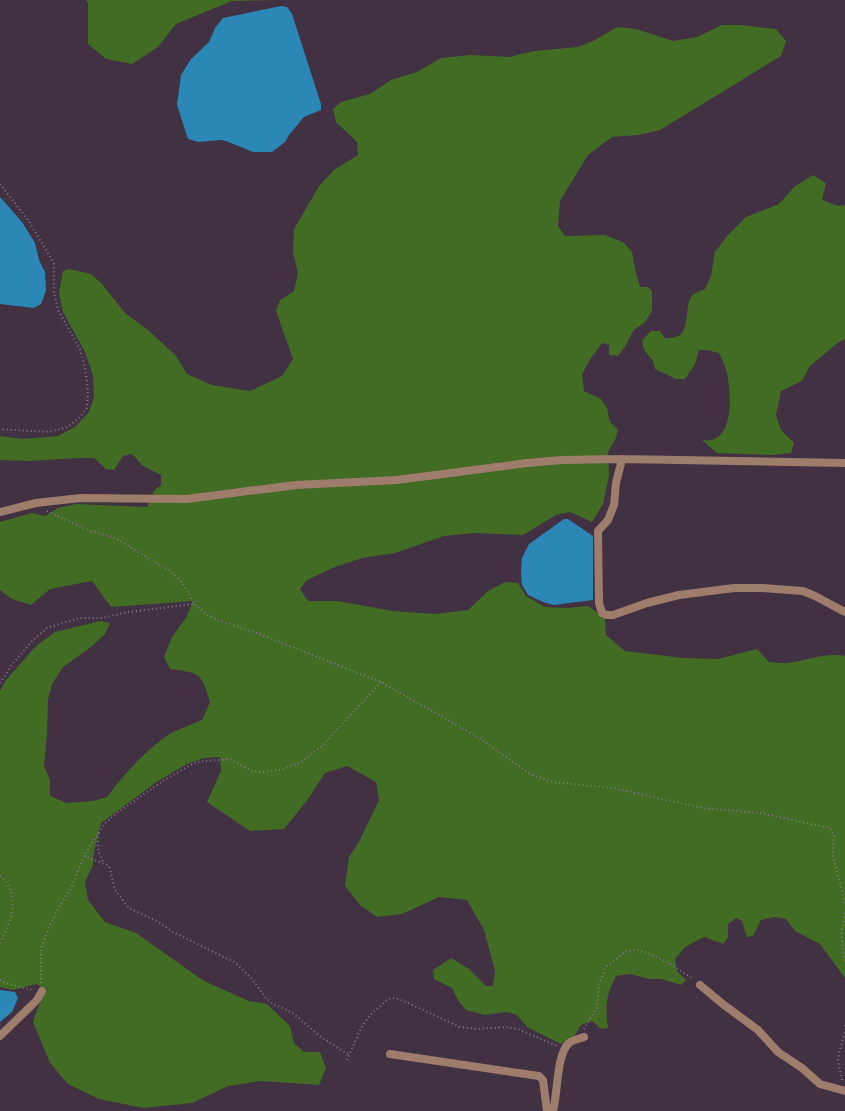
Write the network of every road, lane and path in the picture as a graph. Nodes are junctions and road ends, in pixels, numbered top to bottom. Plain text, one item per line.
1 (0, 184) edge
2 (0, 429) edge
3 (622, 459) junction
4 (845, 463) edge
5 (36, 503) junction
6 (0, 512) edge
7 (194, 604) junction
8 (845, 612) edge
9 (381, 682) junction
10 (0, 683) edge
11 (99, 832) junction
12 (84, 856) junction
13 (104, 864) junction
14 (0, 876) edge
15 (845, 904) edge
16 (845, 913) edge
17 (0, 943) edge
18 (845, 963) edge
19 (0, 980) edge
20 (700, 985) joint
21 (42, 991) junction
22 (845, 1032) edge
23 (0, 1036) edge
24 (584, 1037) joint
25 (565, 1050) junction
26 (390, 1054) dead end
27 (350, 1055) junction
28 (347, 1060) dead end
29 (844, 1090) edge
30 (547, 1111) edge
31 (553, 1111) edge

1 - 2 path
3 - 4 street
3 - 5 street
3 - 8 street
5 - 6 street
5 - 7 path
7 - 9 path
7 - 10 path
9 - 11 path
9 - 15 path
11 - 12 path
11 - 13 path
12 - 13 path
12 - 21 path
13 - 27 path
14 - 17 path
16 - 18 path
19 - 21 path
20 - 24 path
20 - 29 street
21 - 23 street
22 - 29 path
24 - 25 street
25 - 27 path
25 - 31 street
26 - 30 street
27 - 28 path

